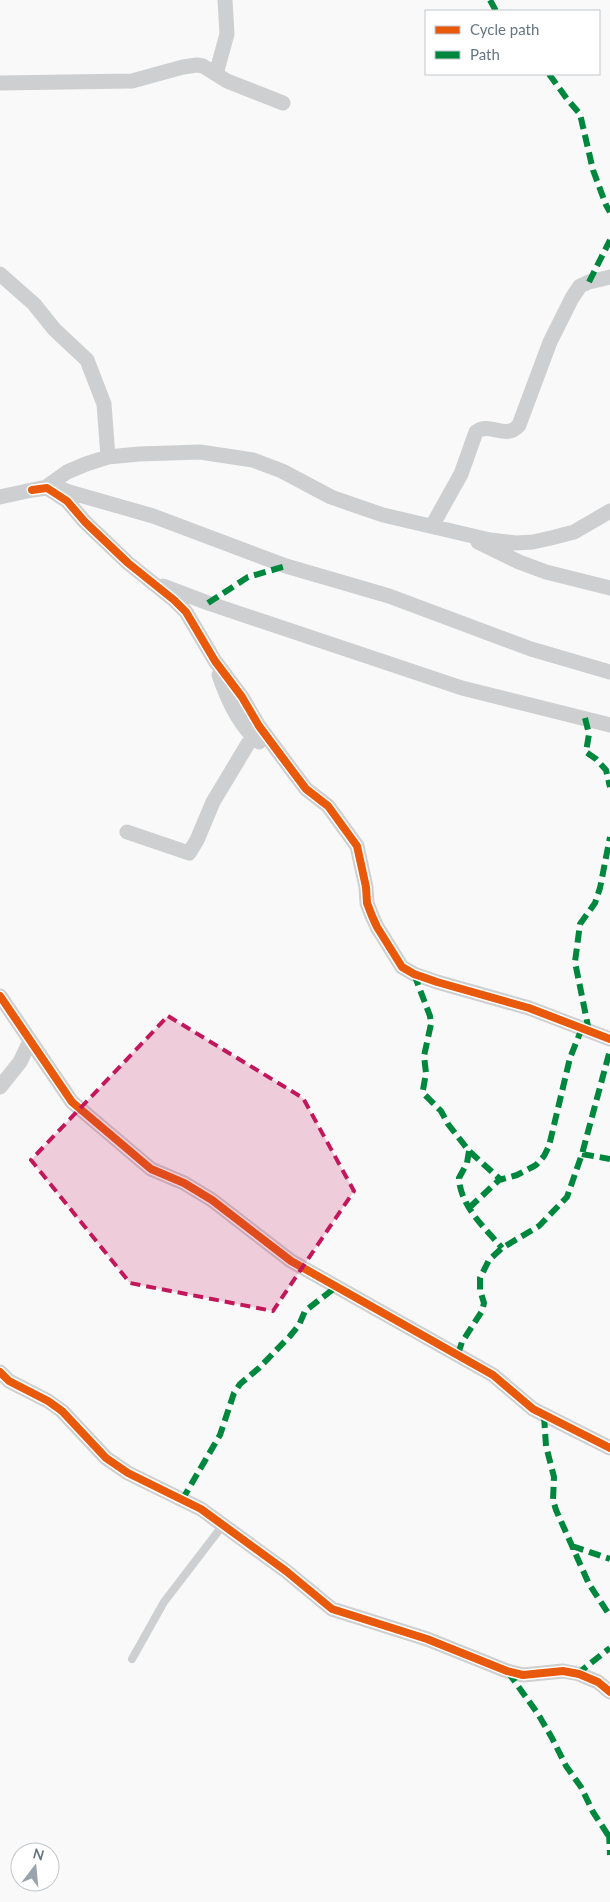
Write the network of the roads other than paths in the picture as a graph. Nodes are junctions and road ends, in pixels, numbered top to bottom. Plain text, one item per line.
1 (225, 0) edge
2 (216, 74) junction
3 (0, 84) edge
4 (283, 103) dead end
5 (0, 274) edge
6 (610, 277) edge
7 (108, 458) junction
8 (39, 488) junction
9 (0, 497) edge
10 (610, 511) edge
11 (432, 526) junction
12 (462, 534) junction
13 (151, 581) junction
14 (610, 588) edge
15 (215, 661) junction
16 (610, 672) edge
17 (610, 725) edge
18 (252, 737) junction
19 (285, 761) junction
20 (128, 832) dead end
21 (0, 996) edge
22 (610, 1040) edge
23 (30, 1041) junction
24 (0, 1087) edge
25 (0, 1372) edge
26 (610, 1448) edge
27 (223, 1525) junction
28 (132, 1659) dead end
29 (610, 1692) edge

1 - 2 street
2 - 3 street
2 - 4 street
5 - 7 street
6 - 11 street
7 - 8 street
7 - 11 street
8 - 9 street
8 - 13 street
8 - 16 street
10 - 12 street
11 - 12 street
12 - 14 street
13 - 15 street
13 - 17 street
15 - 18 street
15 - 19 street
18 - 19 street
18 - 20 street
19 - 22 street
21 - 23 street
23 - 24 street
23 - 26 street
25 - 27 street
27 - 28 lane
27 - 29 street

